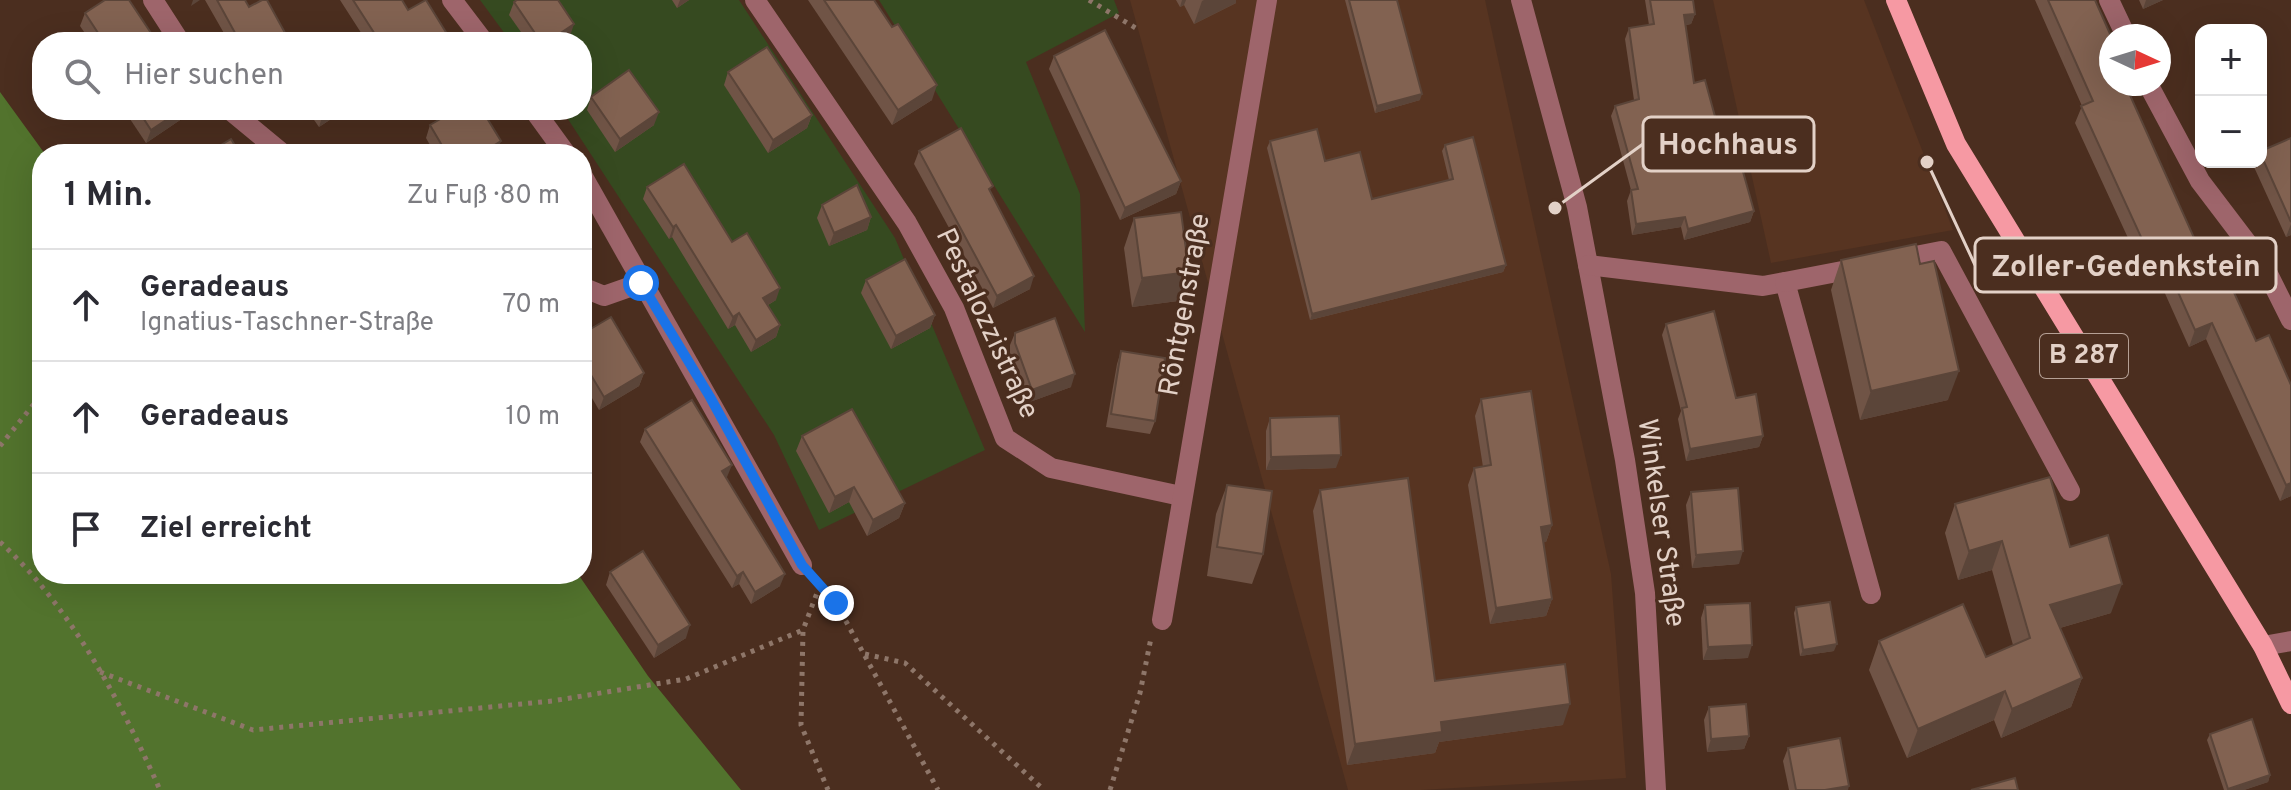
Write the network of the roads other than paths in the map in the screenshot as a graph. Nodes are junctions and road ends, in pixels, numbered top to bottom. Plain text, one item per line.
1 (153, 0) edge
2 (452, 0) edge
3 (755, 0) edge
4 (1267, 0) edge
5 (1521, 0) edge
6 (1896, 0) edge
7 (2109, 0) edge
8 (2120, 24) edge
9 (174, 32) edge
10 (476, 32) edge
11 (2154, 96) edge
12 (242, 120) edge
13 (541, 120) edge
14 (271, 144) edge
15 (559, 144) edge
16 (592, 193) edge
17 (1588, 265) junction
18 (1785, 282) junction
19 (641, 283) junction
20 (592, 291) edge
21 (2291, 320) edge
22 (2070, 491) dead end
23 (1181, 496) junction
24 (802, 565) road end
25 (1871, 594) dead end
26 (1157, 626) road end
27 (2291, 641) edge
28 (2263, 646) junction
29 (2291, 704) edge
30 (1656, 790) edge

1 - 9 street
2 - 10 street
3 - 23 street, Pestalozzistraße
4 - 23 street, Röntgenstraße
5 - 17 street, Winkelser Straße
6 - 28 main road, B 287
7 - 8 street
11 - 21 street
12 - 14 street
13 - 15 street
16 - 19 street
17 - 18 street
17 - 30 street, Winkelser Straße
18 - 22 street
18 - 25 street
19 - 20 street
19 - 24 street
23 - 26 street, Röntgenstraße
27 - 28 street
28 - 29 main road, B 287

